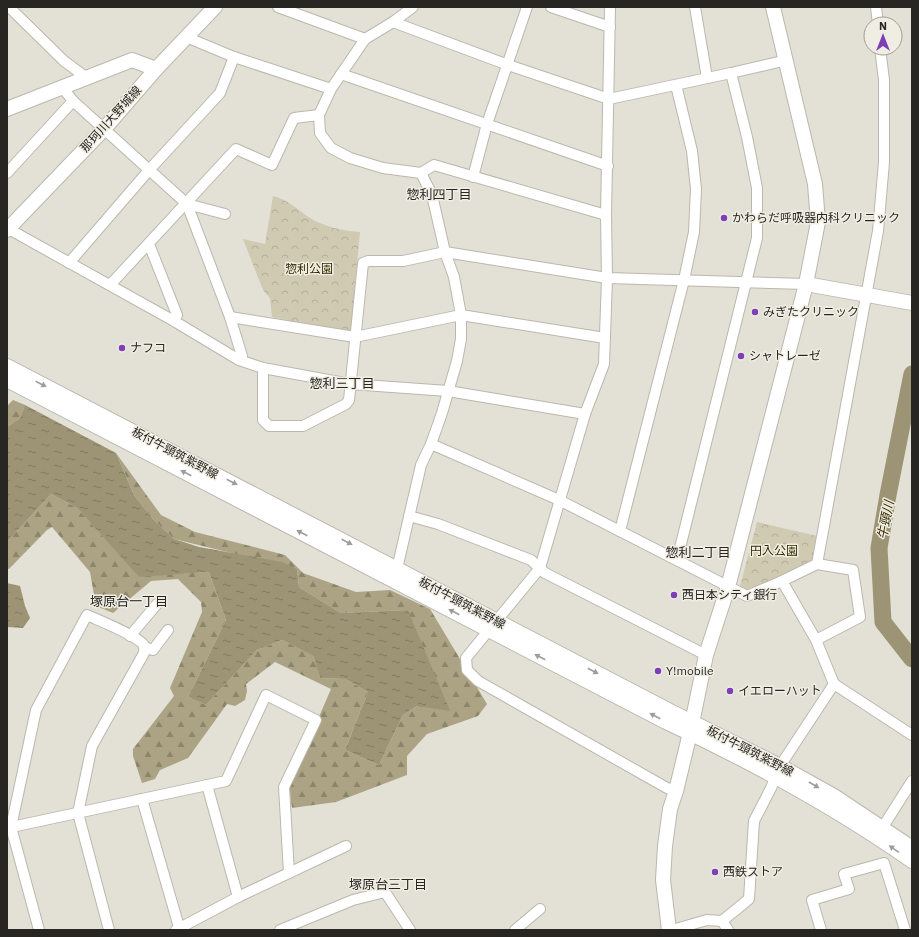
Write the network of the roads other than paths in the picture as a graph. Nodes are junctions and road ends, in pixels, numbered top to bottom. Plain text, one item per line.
1 (9, 7) edge
2 (215, 7) edge
3 (278, 7) edge
4 (413, 7) edge
5 (527, 7) edge
6 (551, 7) edge
7 (610, 7) edge
8 (695, 7) edge
9 (774, 7) edge
10 (393, 22) junction
11 (610, 26) junction
12 (186, 37) junction
13 (365, 39) junction
14 (881, 56) edge
15 (234, 57) junction
16 (787, 60) junction
17 (508, 65) junction
18 (156, 69) junction
19 (731, 73) junction
20 (341, 74) junction
21 (87, 78) junction
22 (707, 78) junction
23 (676, 85) junction
24 (62, 87) junction
25 (331, 89) junction
26 (609, 99) junction
27 (73, 101) junction
28 (7, 109) edge
29 (319, 115) junction
30 (487, 124) junction
31 (105, 128) junction
32 (608, 166) junction
33 (150, 169) junction
34 (7, 173) edge
35 (421, 173) junction
36 (473, 177) junction
37 (187, 204) junction
38 (225, 214) dead end
39 (606, 215) junction
40 (7, 229) edge
41 (149, 244) junction
42 (446, 252) junction
43 (69, 263) junction
44 (607, 278) junction
45 (684, 280) junction
46 (747, 282) junction
47 (806, 284) junction
48 (110, 285) junction
49 (865, 295) junction
50 (906, 302) edge
51 (461, 315) junction
52 (230, 317) junction
53 (174, 321) junction
54 (355, 337) junction
55 (605, 338) junction
56 (239, 360) junction
57 (7, 366) edge
58 (263, 368) junction
59 (7, 380) edge
60 (350, 384) junction
61 (448, 391) junction
62 (585, 414) junction
63 (431, 444) junction
64 (559, 500) junction
65 (409, 516) junction
66 (620, 531) junction
67 (677, 560) junction
68 (817, 564) junction
69 (540, 568) junction
70 (398, 569) junction
71 (782, 580) junction
72 (728, 587) junction
73 (157, 604) dead end
74 (493, 626) junction
75 (168, 630) dead end
76 (130, 636) junction
77 (816, 640) junction
78 (144, 647) junction
79 (706, 655) junction
80 (834, 684) junction
81 (691, 728) junction
82 (912, 735) edge
83 (777, 771) junction
84 (912, 781) edge
85 (208, 785) junction
86 (676, 791) junction
87 (142, 799) junction
88 (78, 813) junction
89 (9, 827) edge
90 (880, 832) junction
91 (346, 846) dead end
92 (912, 848) edge
93 (912, 861) edge
94 (289, 873) junction
95 (238, 897) junction
96 (540, 909) dead end
97 (722, 921) junction
98 (177, 928) edge
99 (294, 928) edge
100 (39, 930) edge
101 (109, 930) edge
102 (280, 930) edge
103 (410, 930) edge
104 (515, 930) edge
105 (669, 930) edge
106 (672, 930) edge
107 (728, 930) edge
108 (821, 930) edge
109 (905, 930) edge

1 - 21 street
2 - 12 main road, 那珂川大野城線
3 - 13 street
4 - 10 street
5 - 17 street
6 - 11 street
7 - 11 street
8 - 22 street
9 - 16 main road
10 - 13 street
10 - 17 street
11 - 26 street
12 - 15 street
12 - 18 main road, 那珂川大野城線
13 - 20 street
14 - 49 street
15 - 25 street
15 - 33 street
16 - 19 street
16 - 47 main road
17 - 26 street
17 - 30 street
18 - 21 main road
18 - 31 main road, 那珂川大野城線
19 - 22 street
19 - 46 street
20 - 25 street
20 - 30 street
21 - 24 main road
22 - 23 street
23 - 26 street
23 - 45 street
24 - 27 street
24 - 28 main road
25 - 29 street
26 - 32 street
27 - 31 street
27 - 34 street
29 - 35 street
29 - 37 street
30 - 32 street
30 - 36 street
31 - 33 street
31 - 40 main road, 那珂川大野城線
32 - 39 street
33 - 37 street
33 - 43 street
35 - 36 street
35 - 42 street
36 - 39 street
37 - 38 street
37 - 41 street
37 - 52 street
39 - 44 street
40 - 43 street
41 - 48 street
41 - 53 street
42 - 44 street
42 - 51 street
42 - 54 street
43 - 48 street
44 - 45 street
44 - 55 street
45 - 46 street
45 - 66 street
46 - 47 street
46 - 67 street
47 - 49 main road
47 - 72 main road
48 - 53 street
49 - 50 main road
49 - 68 street
51 - 54 street
51 - 55 street
51 - 61 street
52 - 54 street
52 - 56 street
53 - 56 street
54 - 60 street
55 - 62 street
56 - 58 street
57 -> 70 main road, 板付牛頸筑紫野線
58 - 60 street
58 - 60 street
74 -> 59 main road, 板付牛頸筑紫野線
60 - 61 street
61 - 62 street
61 - 63 street
62 - 64 street
63 - 64 street
63 - 65 street
64 - 66 street
64 - 69 street
65 - 69 street
65 - 70 street
66 - 67 street
67 - 72 street
68 - 71 street
68 - 77 street
69 - 74 street
69 - 79 street
70 - 74 main road, 板付牛頸筑紫野線
71 - 72 street
71 - 77 street
72 - 79 main road
73 - 76 street
74 - 81 main road, 板付牛頸筑紫野線
74 - 86 street
75 - 78 street
76 - 78 street
76 - 89 street
77 - 80 street
78 - 88 street
79 - 81 main road
80 - 82 street
80 - 83 street
81 - 83 main road, 板付牛頸筑紫野線
81 - 86 main road
83 - 90 main road, 板付牛頸筑紫野線
83 - 97 street
84 - 90 street
85 - 87 street
85 - 94 street
85 - 95 street
86 - 105 main road
87 - 88 street
87 - 98 street
88 - 89 street
88 - 101 street
89 - 100 street
90 - 92 main road, 板付牛頸筑紫野線
93 -> 90 main road, 板付牛頸筑紫野線
91 - 94 street
94 - 95 street
95 - 98 street
96 - 104 street
97 - 106 street
97 - 107 street
99 - 102 street
99 - 103 street
108 - 109 street

